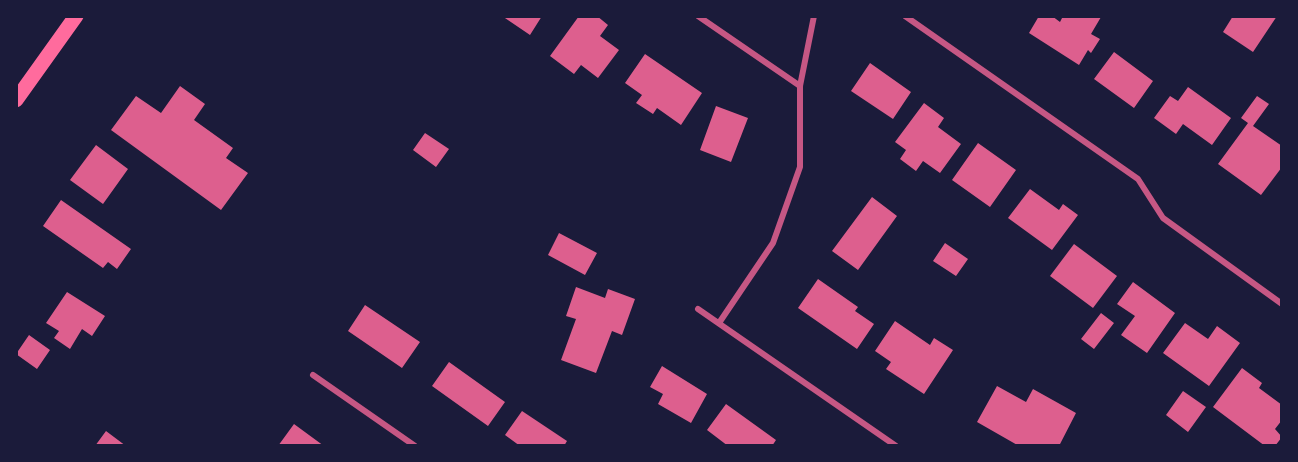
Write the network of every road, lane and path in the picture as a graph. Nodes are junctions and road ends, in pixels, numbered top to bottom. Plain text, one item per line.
1 (76, 16) edge
2 (698, 16) edge
3 (814, 16) edge
4 (905, 16) edge
5 (800, 86) junction
6 (16, 100) edge
7 (1281, 303) edge
8 (698, 309) dead end
9 (719, 323) junction
10 (313, 375) dead end
11 (416, 446) edge
12 (896, 446) edge

1 - 6 main road
2 - 5 street
3 - 5 street
4 - 7 street
5 - 9 street
8 - 9 street
9 - 12 street
10 - 11 street

